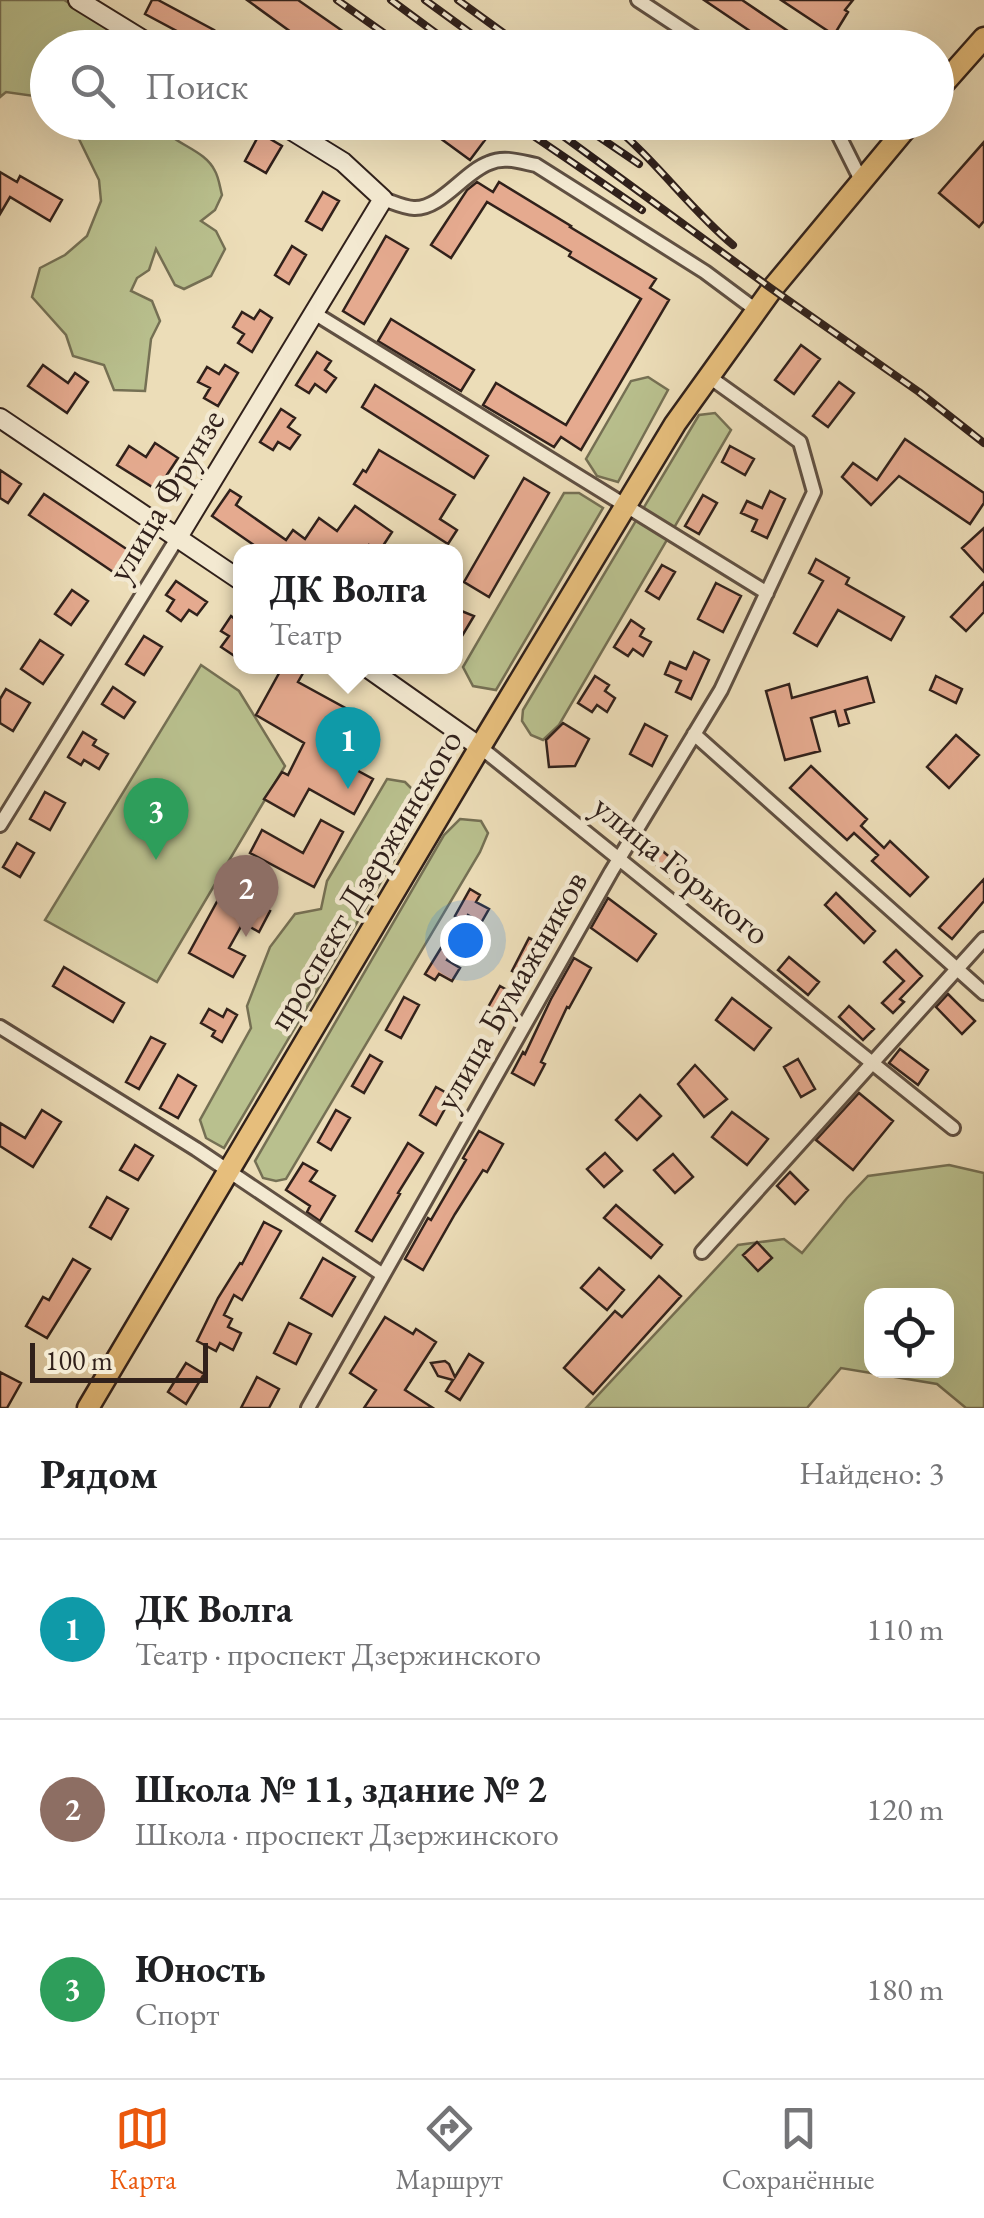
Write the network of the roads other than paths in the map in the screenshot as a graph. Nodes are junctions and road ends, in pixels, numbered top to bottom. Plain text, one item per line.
1 (78, 0) edge
2 (638, 0) edge
3 (127, 30) edge
4 (684, 30) edge
5 (979, 52) edge
6 (954, 75) edge
7 (307, 140) edge
8 (841, 140) edge
9 (895, 140) edge
10 (862, 180) junction
11 (383, 199) junction
12 (756, 310) junction
13 (314, 314) junction
14 (708, 376) junction
15 (0, 418) edge
16 (625, 507) junction
17 (178, 537) junction
18 (233, 575) edge
19 (766, 593) junction
20 (376, 674) edge
21 (694, 734) junction
22 (480, 747) junction
23 (0, 825) edge
24 (618, 859) junction
25 (984, 939) edge
26 (957, 969) junction
27 (984, 993) edge
28 (0, 1027) edge
29 (872, 1062) junction
30 (953, 1128) dead end
31 (228, 1172) junction
32 (702, 1252) dead end
33 (382, 1275) junction
34 (88, 1408) edge
35 (308, 1408) edge

1 - 3 street
2 - 4 street
5 - 6 main road
7 - 11 street
8 - 10 street
9 - 10 main road, проспект Дзержинского
10 - 12 main road, проспект Дзержинского
11 - 12 street
11 - 13 street, улица Фрунзе
12 - 14 main road, проспект Дзержинского
13 - 16 street
13 - 17 street, улица Фрунзе
14 - 16 main road, проспект Дзержинского
14 - 19 street, улица Бумажников
15 - 17 street
16 - 19 street
16 - 22 main road, проспект Дзержинского
17 - 18 street
17 - 23 street, улица Фрунзе
19 - 21 street, улица Бумажников
20 - 22 street, улица Горького
21 - 24 street, улица Бумажников
21 - 26 street
22 - 24 street, улица Горького
22 - 31 main road, проспект Дзержинского
24 - 29 street, улица Горького
24 - 33 street, улица Бумажников
25 - 26 street
26 - 27 street
26 - 29 street
28 - 31 street
29 - 30 street, улица Горького
29 - 32 street
31 - 33 street
31 - 34 main road, проспект Дзержинского
33 - 35 street, улица Бумажников

